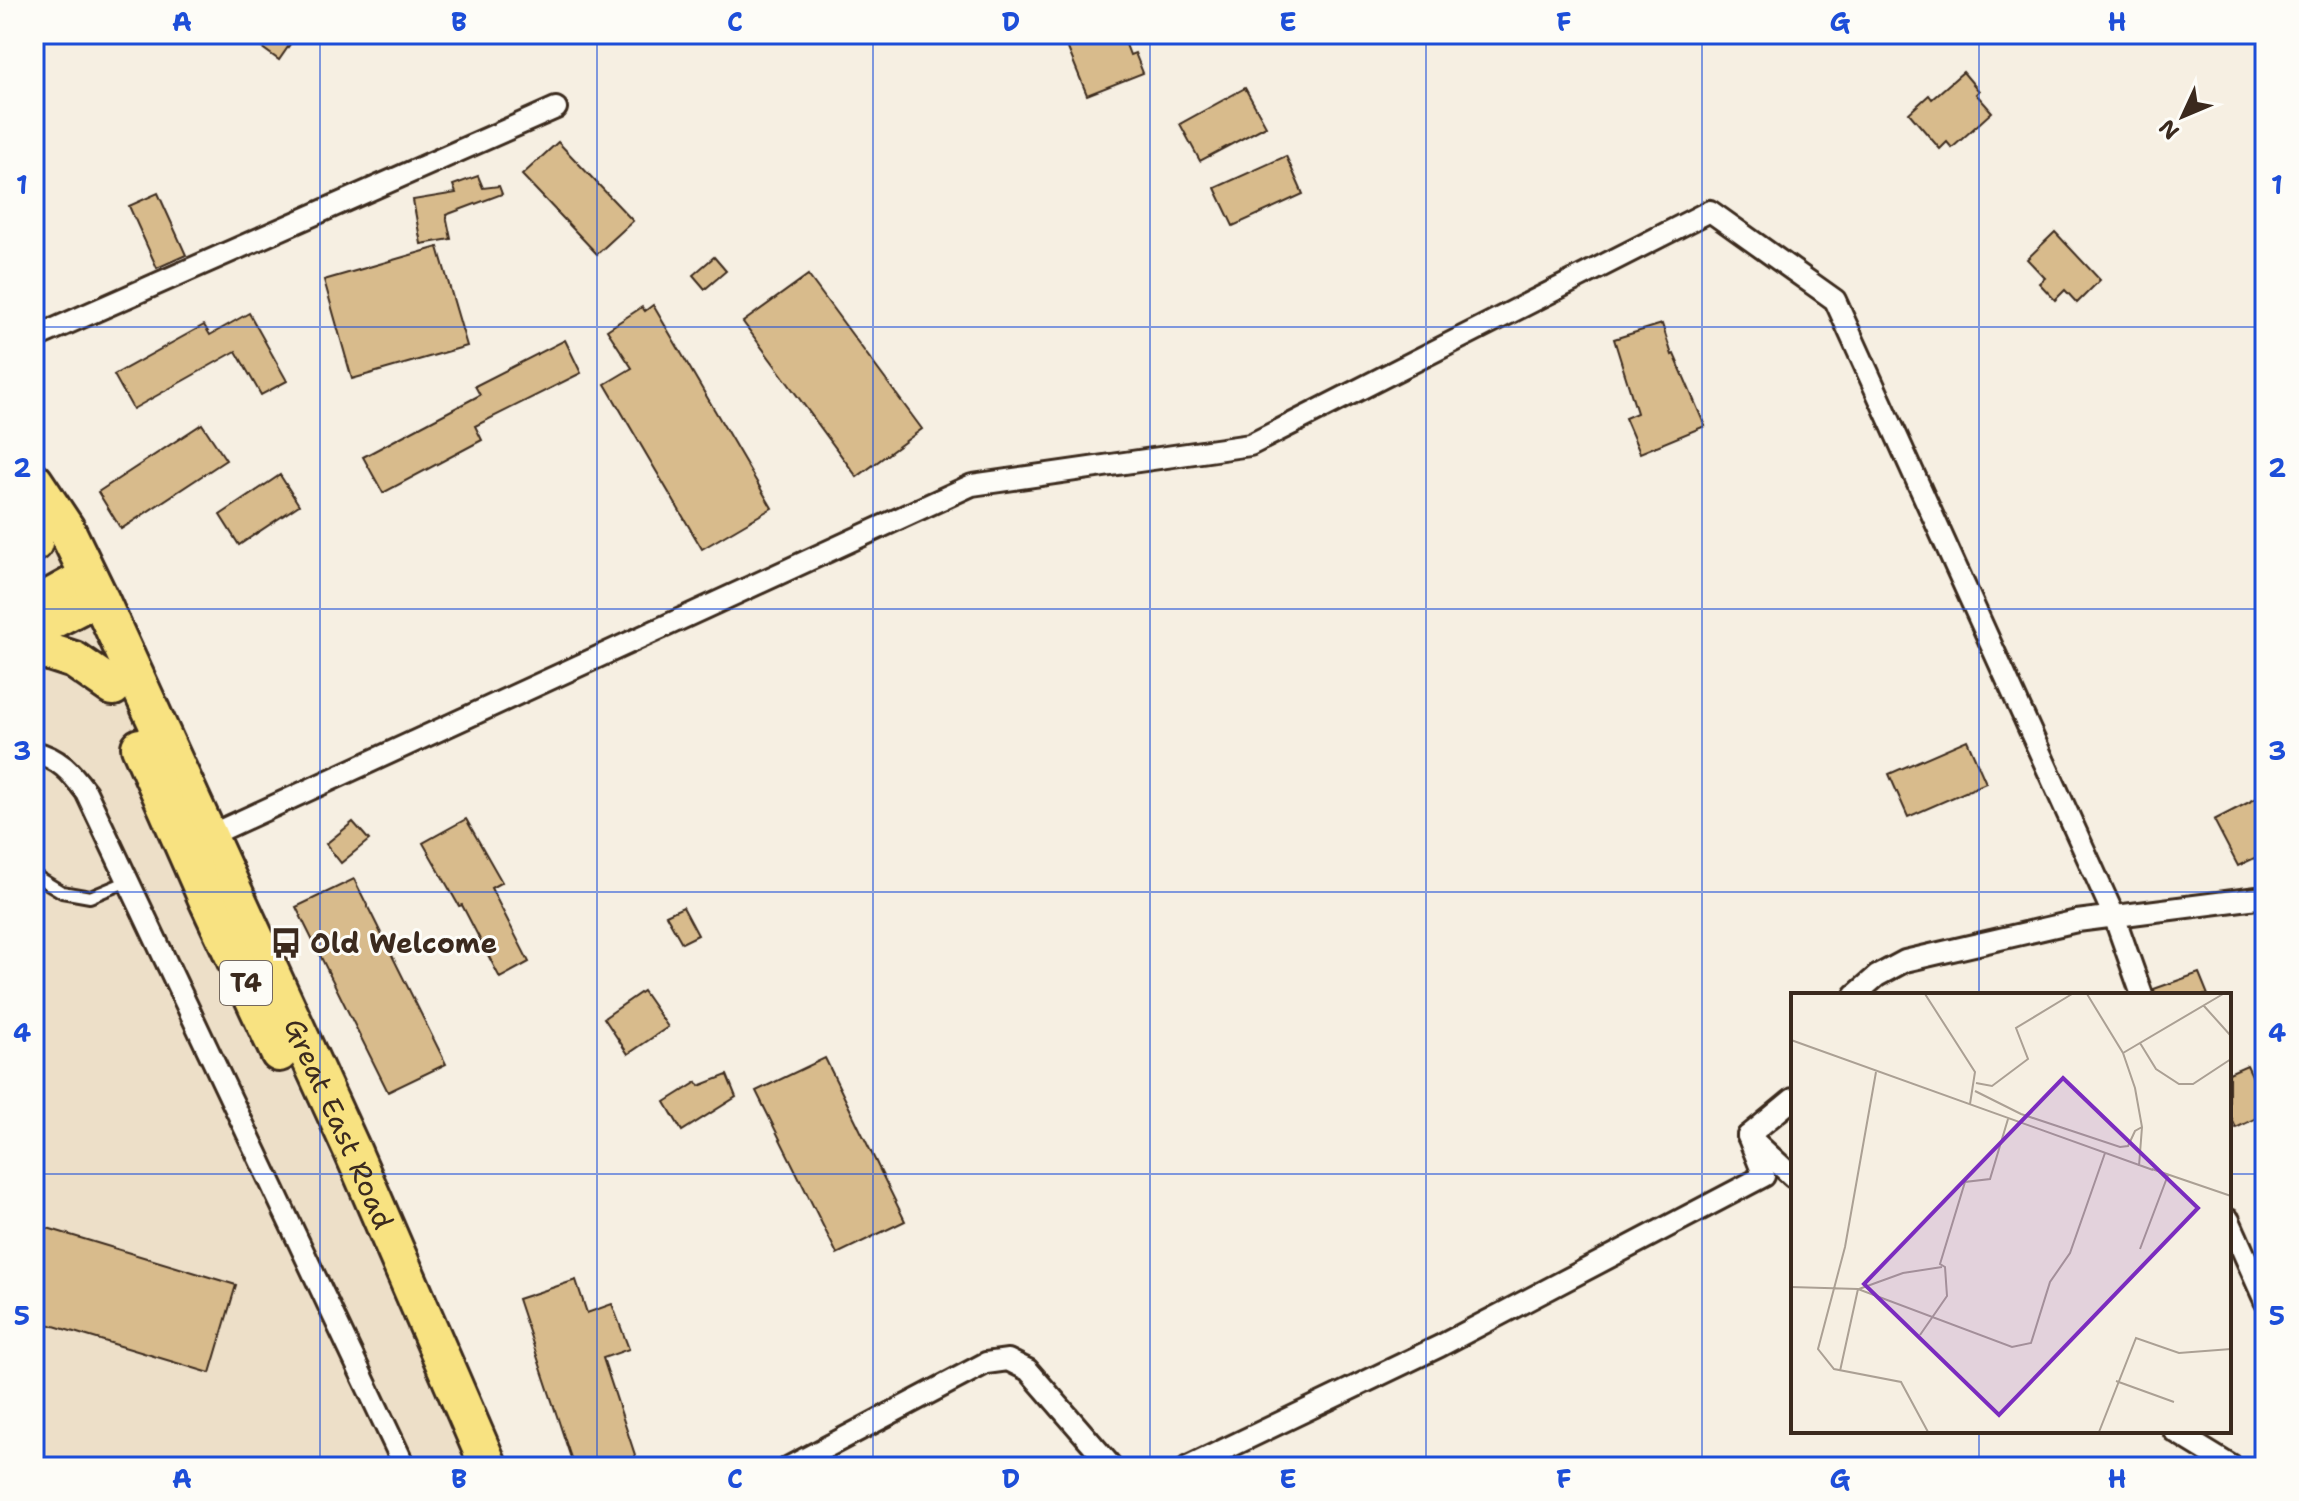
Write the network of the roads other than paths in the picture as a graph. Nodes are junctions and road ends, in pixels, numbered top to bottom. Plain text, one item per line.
1 (556, 108) dead end
2 (34, 338) edge
3 (35, 506) edge
4 (84, 591) junction
5 (34, 603) edge
6 (34, 633) edge
7 (34, 647) edge
8 (113, 687) junction
9 (34, 752) edge
10 (196, 842) junction
11 (34, 875) edge
12 (128, 881) junction
13 (2265, 897) edge
14 (2114, 916) junction
15 (1857, 993) edge
16 (2141, 993) edge
17 (1791, 1101) edge
18 (1748, 1136) junction
19 (1791, 1175) edge
20 (2231, 1224) edge
21 (2265, 1301) edge
22 (2177, 1433) edge
23 (405, 1467) edge
24 (475, 1467) edge
25 (489, 1467) edge
26 (789, 1467) edge
27 (1112, 1467) edge
28 (1188, 1467) edge
29 (2233, 1467) edge

1 - 2 street
3 - 4 highway, Great East Road / T4
4 - 5 main road
4 - 6 main road
4 - 8 highway, Great East Road / T4
4 - 10 highway, Great East Road / T4
7 - 8 highway
8 - 10 highway, Great East Road / T4
9 - 12 street
10 - 14 street
10 - 24 highway, Great East Road / T4
10 - 25 highway, Great East Road / T4
11 - 12 lane
12 - 23 street
13 - 14 street
14 - 15 street
14 - 16 street
17 - 18 street
18 - 19 street
18 - 28 street
20 - 21 street
22 - 29 street
26 - 27 street

